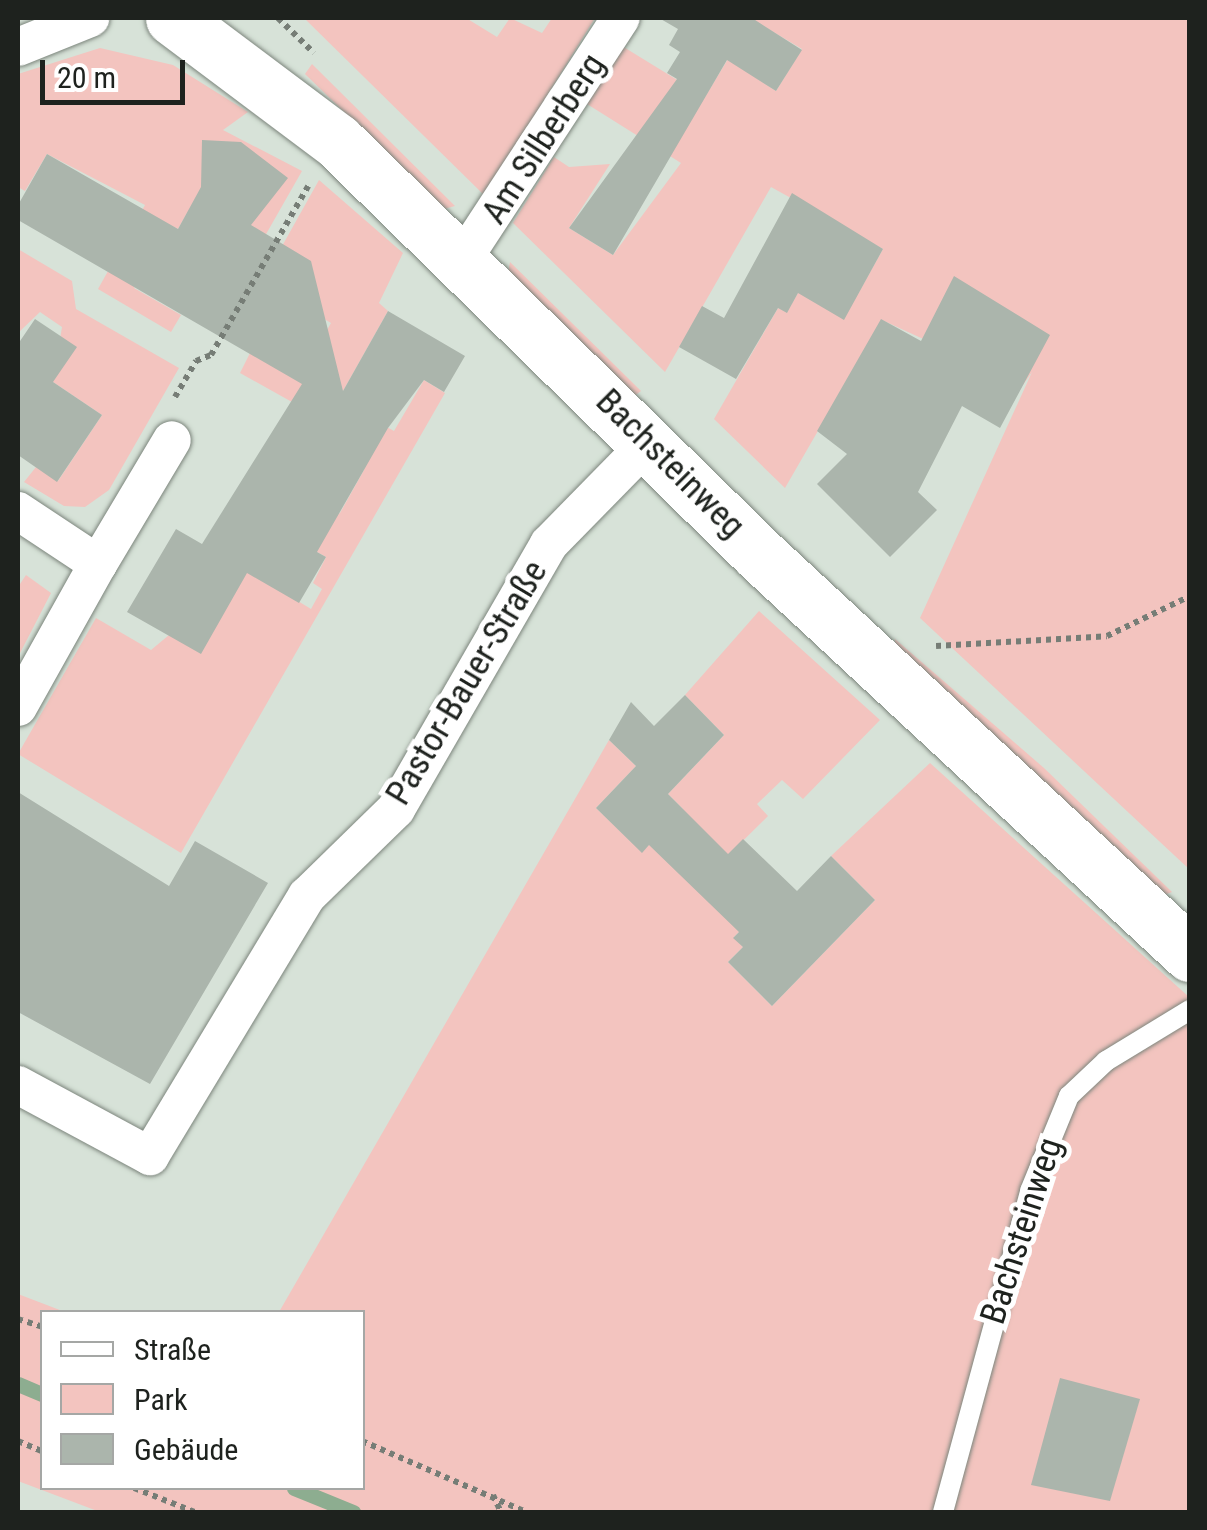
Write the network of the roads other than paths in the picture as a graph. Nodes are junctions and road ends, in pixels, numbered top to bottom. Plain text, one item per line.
1 (90, 18) edge
2 (174, 18) edge
3 (621, 18) edge
4 (18, 47) edge
5 (463, 260) junction
6 (169, 426) road end
7 (649, 442) junction
8 (18, 511) edge
9 (98, 564) junction
10 (18, 708) edge
11 (1179, 928) edge
12 (1190, 1010) edge
13 (18, 1084) edge
14 (942, 1512) edge

1 - 4 street
2 - 5 street, Bachsteinweg
3 - 5 street, Am Silberberg
5 - 7 street, Bachsteinweg
6 - 9 street
7 - 11 street, Bachsteinweg
7 - 13 street, Pastor-Bauer-Straße
8 - 9 street
9 - 10 street
12 - 14 lane, Bachsteinweg

